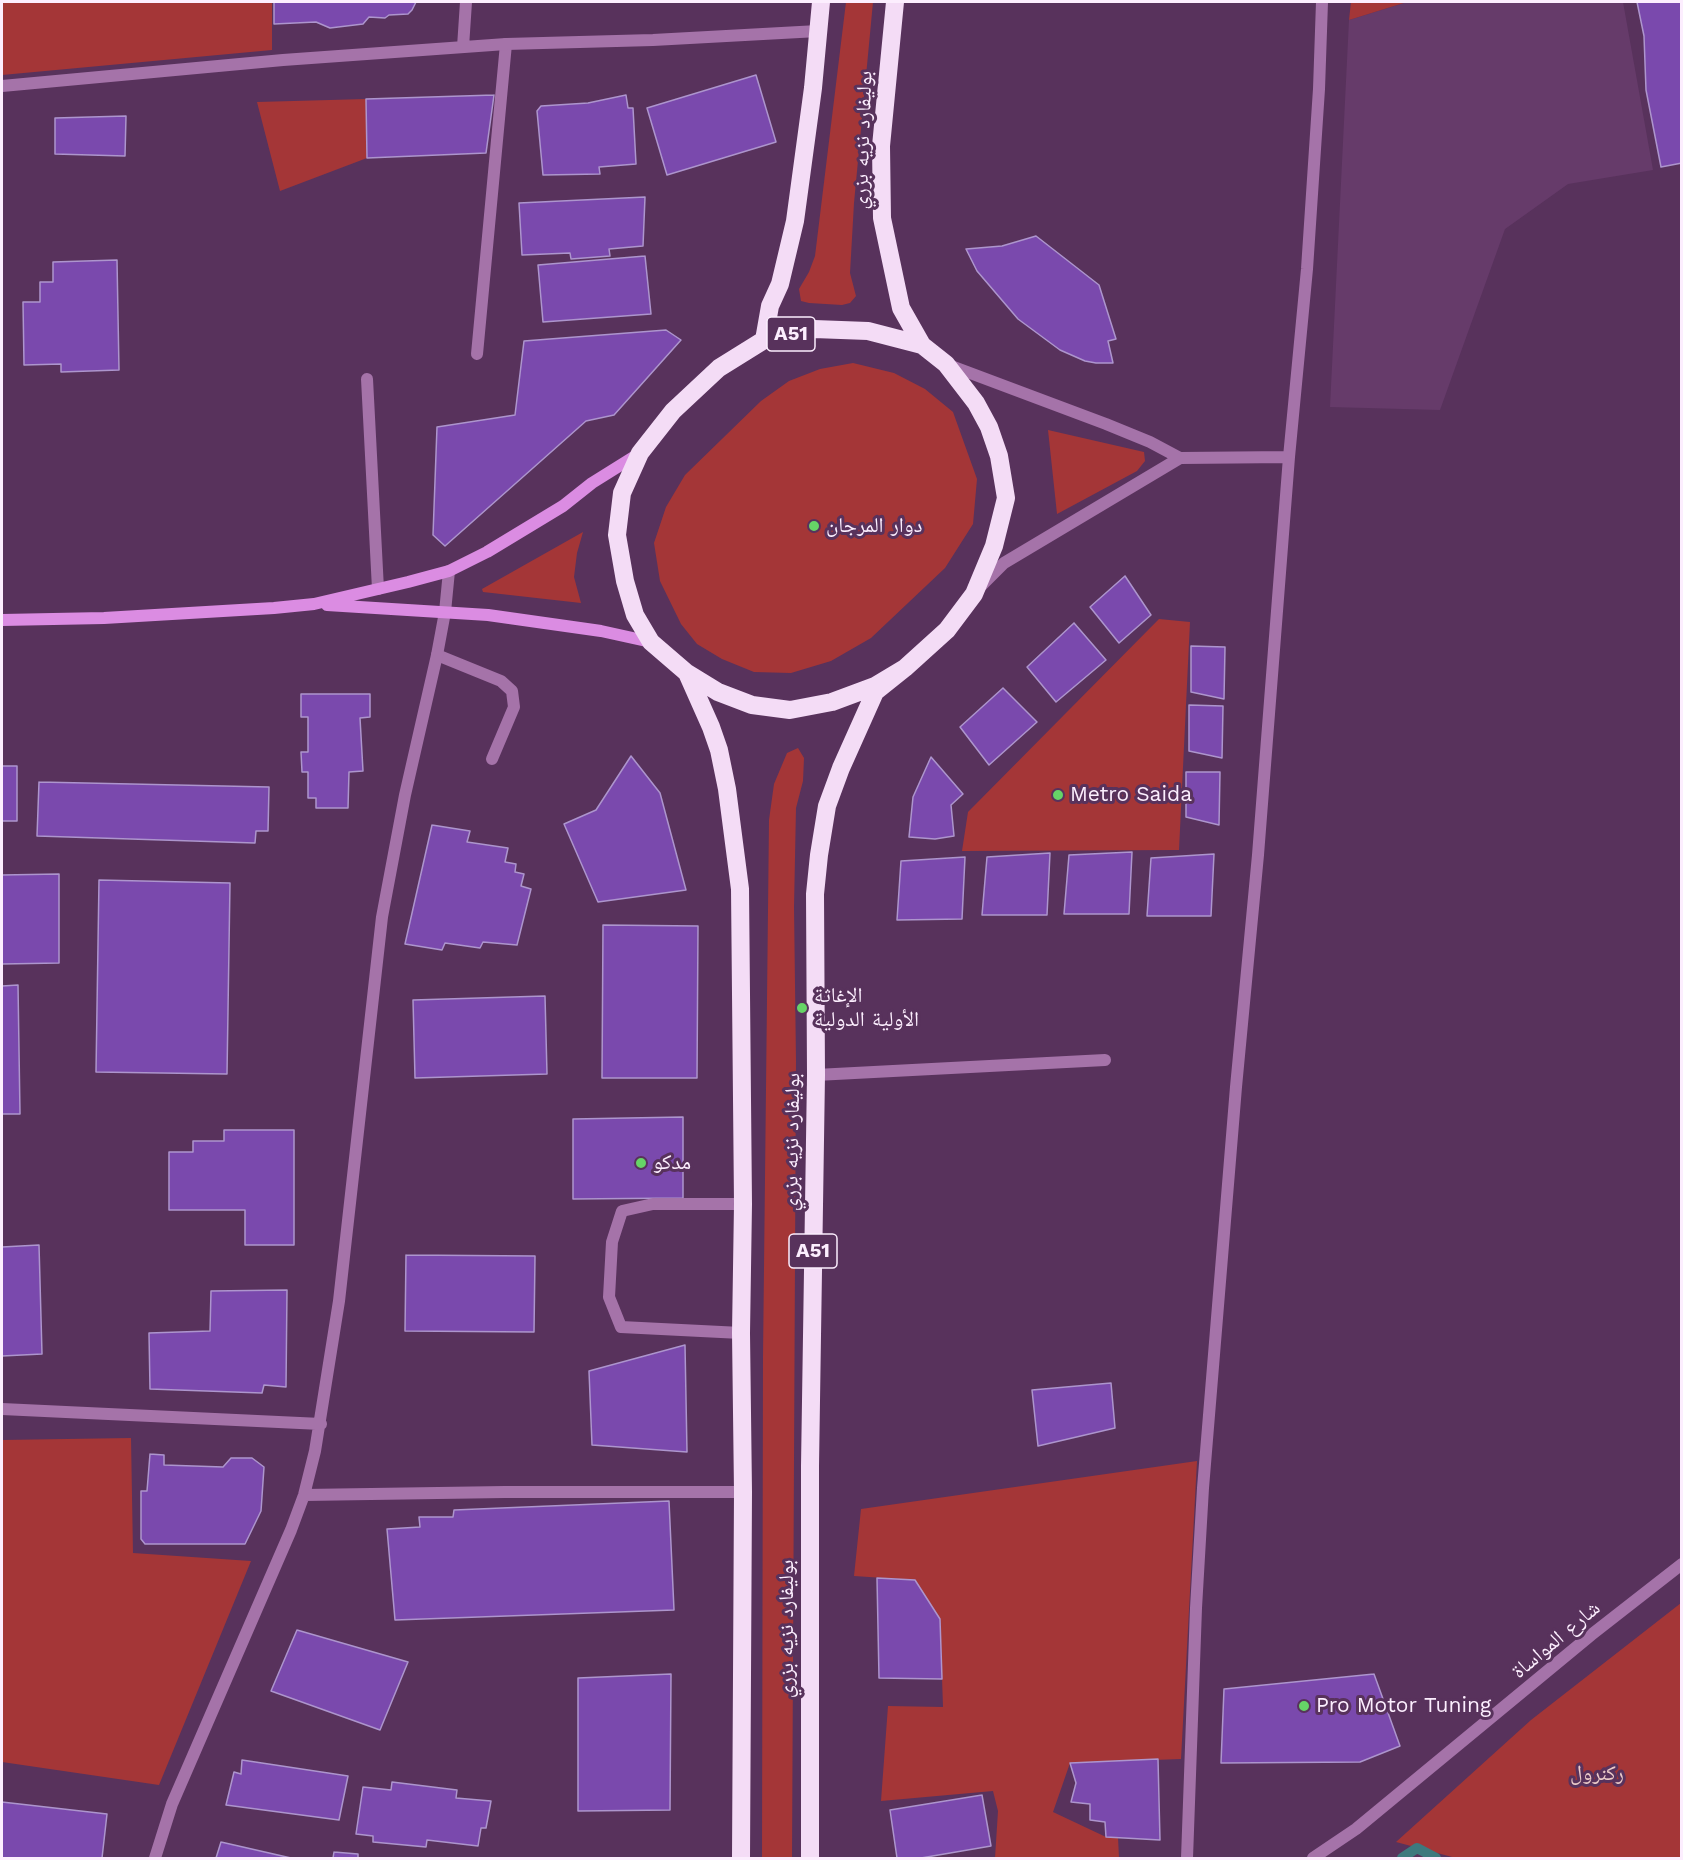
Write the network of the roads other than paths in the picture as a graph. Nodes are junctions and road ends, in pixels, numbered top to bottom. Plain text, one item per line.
1 (466, 2) edge
2 (821, 2) edge
3 (896, 2) edge
4 (1322, 2) edge
5 (818, 31) junction
6 (506, 44) junction
7 (463, 47) junction
8 (2, 86) edge
9 (764, 340) junction
10 (922, 345) junction
11 (477, 354) dead end
12 (946, 364) junction
13 (367, 379) dead end
14 (640, 453) junction
15 (1289, 457) junction
16 (1180, 458) junction
17 (449, 570) junction
18 (378, 589) junction
19 (974, 594) junction
20 (314, 604) junction
21 (445, 612) junction
22 (2, 620) edge
23 (651, 642) junction
24 (437, 655) junction
25 (905, 668) junction
26 (687, 673) junction
27 (492, 759) dead end
28 (1105, 1060) dead end
29 (816, 1075) junction
30 (743, 1204) junction
31 (741, 1333) junction
32 (2, 1409) edge
33 (321, 1424) junction
34 (743, 1492) junction
35 (304, 1495) junction
36 (1682, 1564) edge
37 (155, 1858) edge
38 (741, 1858) edge
39 (810, 1858) edge
40 (1187, 1858) edge
41 (1313, 1858) edge

1 - 7 street
2 - 5 highway, A51
3 - 10 highway, بوليفارد نزيه بزري / A51
4 - 15 street
5 - 6 street
5 - 9 highway, A51
6 - 7 street
6 - 11 street
7 - 8 street
9 - 10 highway, A51
9 - 14 highway, A51
10 - 12 highway, A51
12 - 16 street
12 - 19 highway, A51
13 - 18 street
14 - 17 street
14 - 23 highway, A51
15 - 16 street
15 - 40 street
16 - 19 street
17 - 18 street
17 - 21 street
18 - 20 street
19 - 25 highway, A51
20 - 21 street
20 - 22 street
21 - 23 street
21 - 24 street
23 - 26 highway, A51
24 - 27 street
24 - 33 street
25 - 26 highway, A51
25 - 29 highway, بوليفارد نزيه بزري / A51
26 - 30 highway, A51
28 - 29 street
29 - 39 highway, بوليفارد نزيه بزري / A51
30 - 31 highway, A51
30 - 31 street
31 - 34 highway, A51
32 - 33 street
33 - 35 street
34 - 35 street
34 - 38 highway, A51
35 - 37 street
36 - 41 street, شارع المواساة

